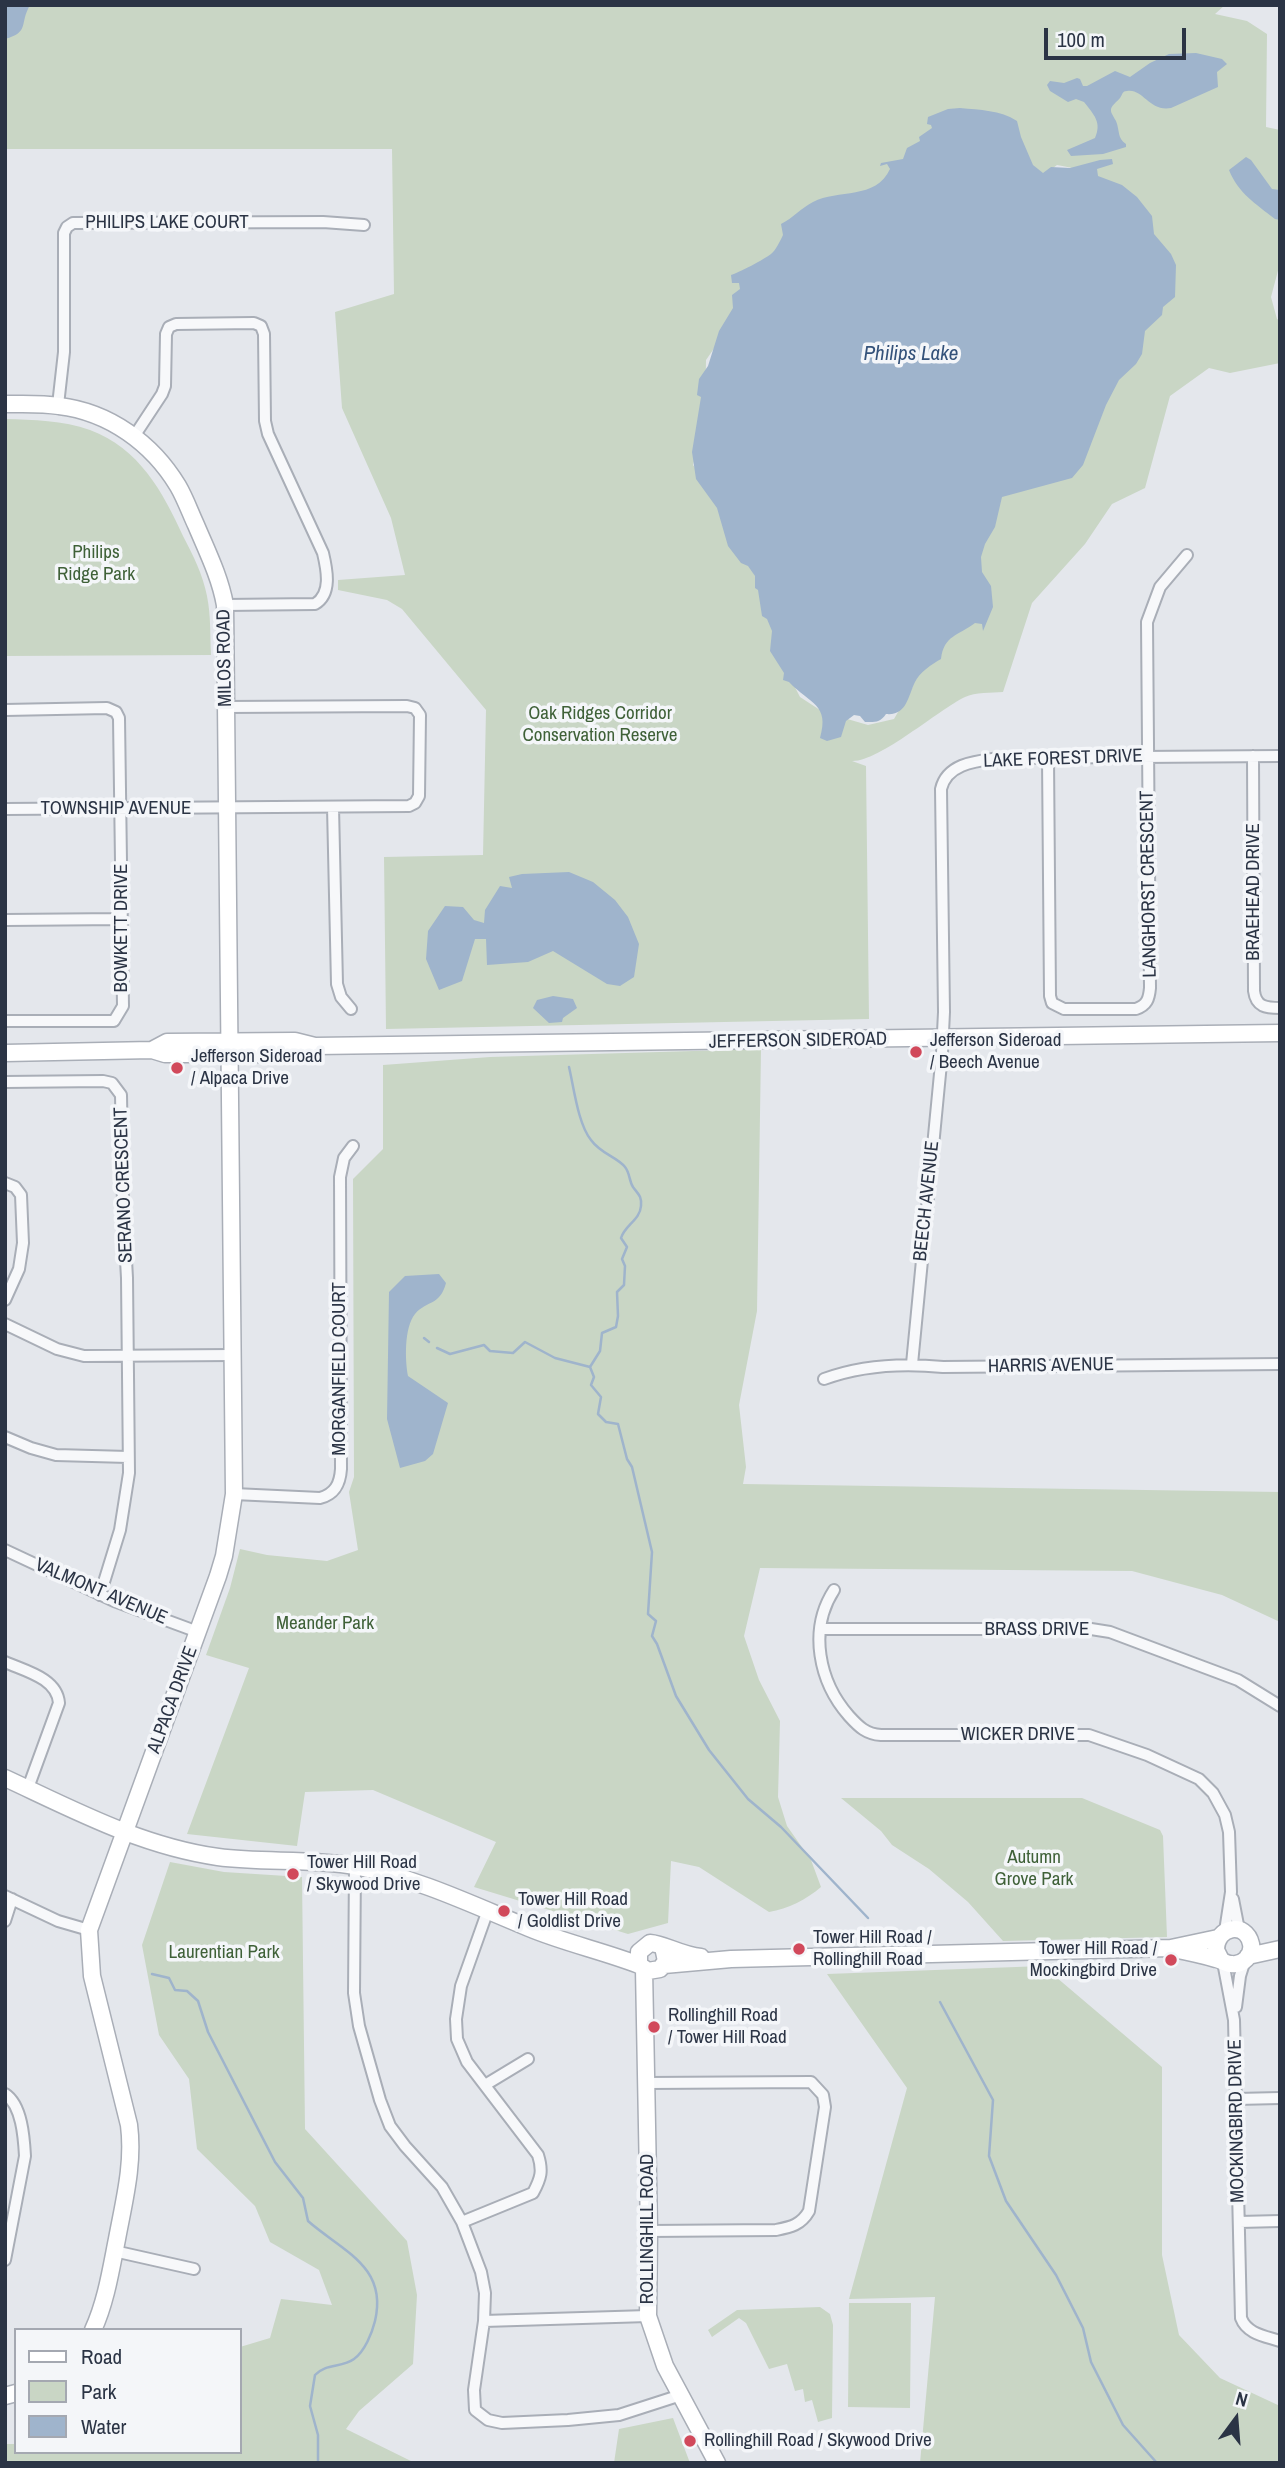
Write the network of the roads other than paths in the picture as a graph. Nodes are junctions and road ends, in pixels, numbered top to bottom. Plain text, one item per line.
1 (364, 225) dead end
2 (5, 404) edge
3 (58, 405) junction
4 (135, 435) junction
5 (1187, 555) dead end
6 (225, 605) junction
7 (226, 707) junction
8 (5, 710) edge
9 (1253, 756) junction
10 (1280, 756) edge
11 (1147, 757) junction
12 (1048, 758) junction
13 (333, 807) junction
14 (121, 808) junction
15 (227, 808) junction
16 (5, 810) edge
17 (122, 919) junction
18 (5, 920) edge
19 (1280, 1008) edge
20 (351, 1009) dead end
21 (5, 1021) edge
22 (1280, 1033) edge
23 (943, 1038) junction
24 (229, 1048) junction
25 (5, 1053) edge
26 (5, 1082) edge
27 (353, 1146) dead end
28 (5, 1183) edge
29 (5, 1300) edge
30 (5, 1324) edge
31 (233, 1355) junction
32 (127, 1356) junction
33 (912, 1364) junction
34 (1280, 1364) edge
35 (824, 1379) dead end
36 (5, 1437) edge
37 (128, 1457) junction
38 (234, 1493) junction
39 (5, 1550) edge
40 (834, 1590) dead end
41 (100, 1595) junction
42 (820, 1629) junction
43 (198, 1632) junction
44 (5, 1662) edge
45 (1280, 1706) edge
46 (5, 1777) edge
47 (28, 1788) junction
48 (124, 1833) junction
49 (355, 1866) junction
50 (8, 1898) edge
51 (488, 1910) junction
52 (5, 1921) edge
53 (89, 1930) junction
54 (1233, 1934) junction
55 (567, 1941) junction
56 (641, 1947) junction
57 (663, 1947) junction
58 (1280, 1947) edge
59 (1171, 1948) junction
60 (1247, 1958) junction
61 (731, 1959) junction
62 (1222, 1961) junction
63 (641, 1967) junction
64 (662, 1967) junction
65 (1234, 2020) junction
66 (645, 2022) junction
67 (528, 2060) dead end
68 (647, 2083) junction
69 (485, 2085) junction
70 (5, 2094) edge
71 (1280, 2098) edge
72 (1236, 2099) junction
73 (5, 2196) edge
74 (17, 2198) junction
75 (1280, 2221) edge
76 (461, 2222) junction
77 (1239, 2222) junction
78 (649, 2231) junction
79 (114, 2251) junction
80 (5, 2260) edge
81 (194, 2269) dead end
82 (648, 2316) junction
83 (484, 2320) junction
84 (94, 2328) edge
85 (1280, 2341) edge
86 (681, 2395) junction
87 (716, 2463) edge

1 - 3 street, PHILIPS LAKE COURT
2 - 3 street, MILOS ROAD
3 - 4 street, MILOS ROAD
4 - 6 street, MILOS ROAD
4 - 6 street
5 - 11 street
6 - 7 street, MILOS ROAD
7 - 13 street, TOWNSHIP AVENUE
7 - 15 street, MILOS ROAD
8 - 14 street, BOWKETT DRIVE
9 - 10 street, LAKE FOREST DRIVE
9 - 11 street, LAKE FOREST DRIVE
9 - 19 street, BRAEHEAD DRIVE
11 - 12 street, LAKE FOREST DRIVE
11 - 12 street, LANGHORST CRESCENT
12 - 23 street, LAKE FOREST DRIVE
13 - 15 street, TOWNSHIP AVENUE
13 - 20 street
14 - 15 street, TOWNSHIP AVENUE
14 - 16 street, TOWNSHIP AVENUE
14 - 17 street, BOWKETT DRIVE
15 - 24 street, MILOS ROAD
17 - 18 street
17 - 21 street, BOWKETT DRIVE
22 - 23 street, JEFFERSON SIDEROAD
23 - 24 street, JEFFERSON SIDEROAD
23 - 33 street, BEECH AVENUE
24 - 25 street, JEFFERSON SIDEROAD
24 - 31 street, ALPACA DRIVE
26 - 32 street, SERANO CRESCENT
27 - 38 street, MORGANFIELD COURT
28 - 29 street
30 - 32 street
31 - 32 street
31 - 38 street, ALPACA DRIVE
32 - 37 street
33 - 34 street, HARRIS AVENUE
33 - 35 street, HARRIS AVENUE
36 - 37 street
37 - 41 street
38 - 43 street, ALPACA DRIVE
39 - 41 street, VALMONT AVENUE
40 - 42 street, WICKER DRIVE
41 - 43 street, VALMONT AVENUE
42 - 45 street, BRASS DRIVE
42 - 54 street, WICKER DRIVE
43 - 48 street, ALPACA DRIVE
44 - 47 street
46 - 47 street
47 - 48 street
48 - 49 street
48 - 53 street, ALPACA DRIVE
49 - 51 street
49 - 76 street
50 - 52 street
50 - 53 street
51 - 55 street
51 - 69 street
53 - 79 street, ALPACA DRIVE
54 - 58 street
54 - 59 street
54 - 60 street
54 - 62 street
55 - 56 street
55 - 63 street
56 - 57 street
56 - 63 street
57 - 61 street
57 - 64 street
58 - 60 street
59 - 61 street
59 - 62 street
60 - 62 street
60 - 65 street, MOCKINGBIRD DRIVE
61 - 64 street
62 - 65 street, MOCKINGBIRD DRIVE
63 - 64 street
63 - 66 street, ROLLINGHILL ROAD
64 - 66 street, ROLLINGHILL ROAD
65 - 72 street, MOCKINGBIRD DRIVE
66 - 68 street, ROLLINGHILL ROAD
67 - 69 street
68 - 78 street, ROLLINGHILL ROAD
68 - 78 street
69 - 76 street
70 - 74 street
71 - 72 street
72 - 77 street, MOCKINGBIRD DRIVE
73 - 74 street
74 - 80 street
75 - 77 street
76 - 83 street
77 - 85 street, MOCKINGBIRD DRIVE
78 - 82 street, ROLLINGHILL ROAD
79 - 81 street
79 - 84 street, ALPACA DRIVE
82 - 83 street
82 - 86 street, ROLLINGHILL ROAD
83 - 86 street
86 - 87 street, ROLLINGHILL ROAD

